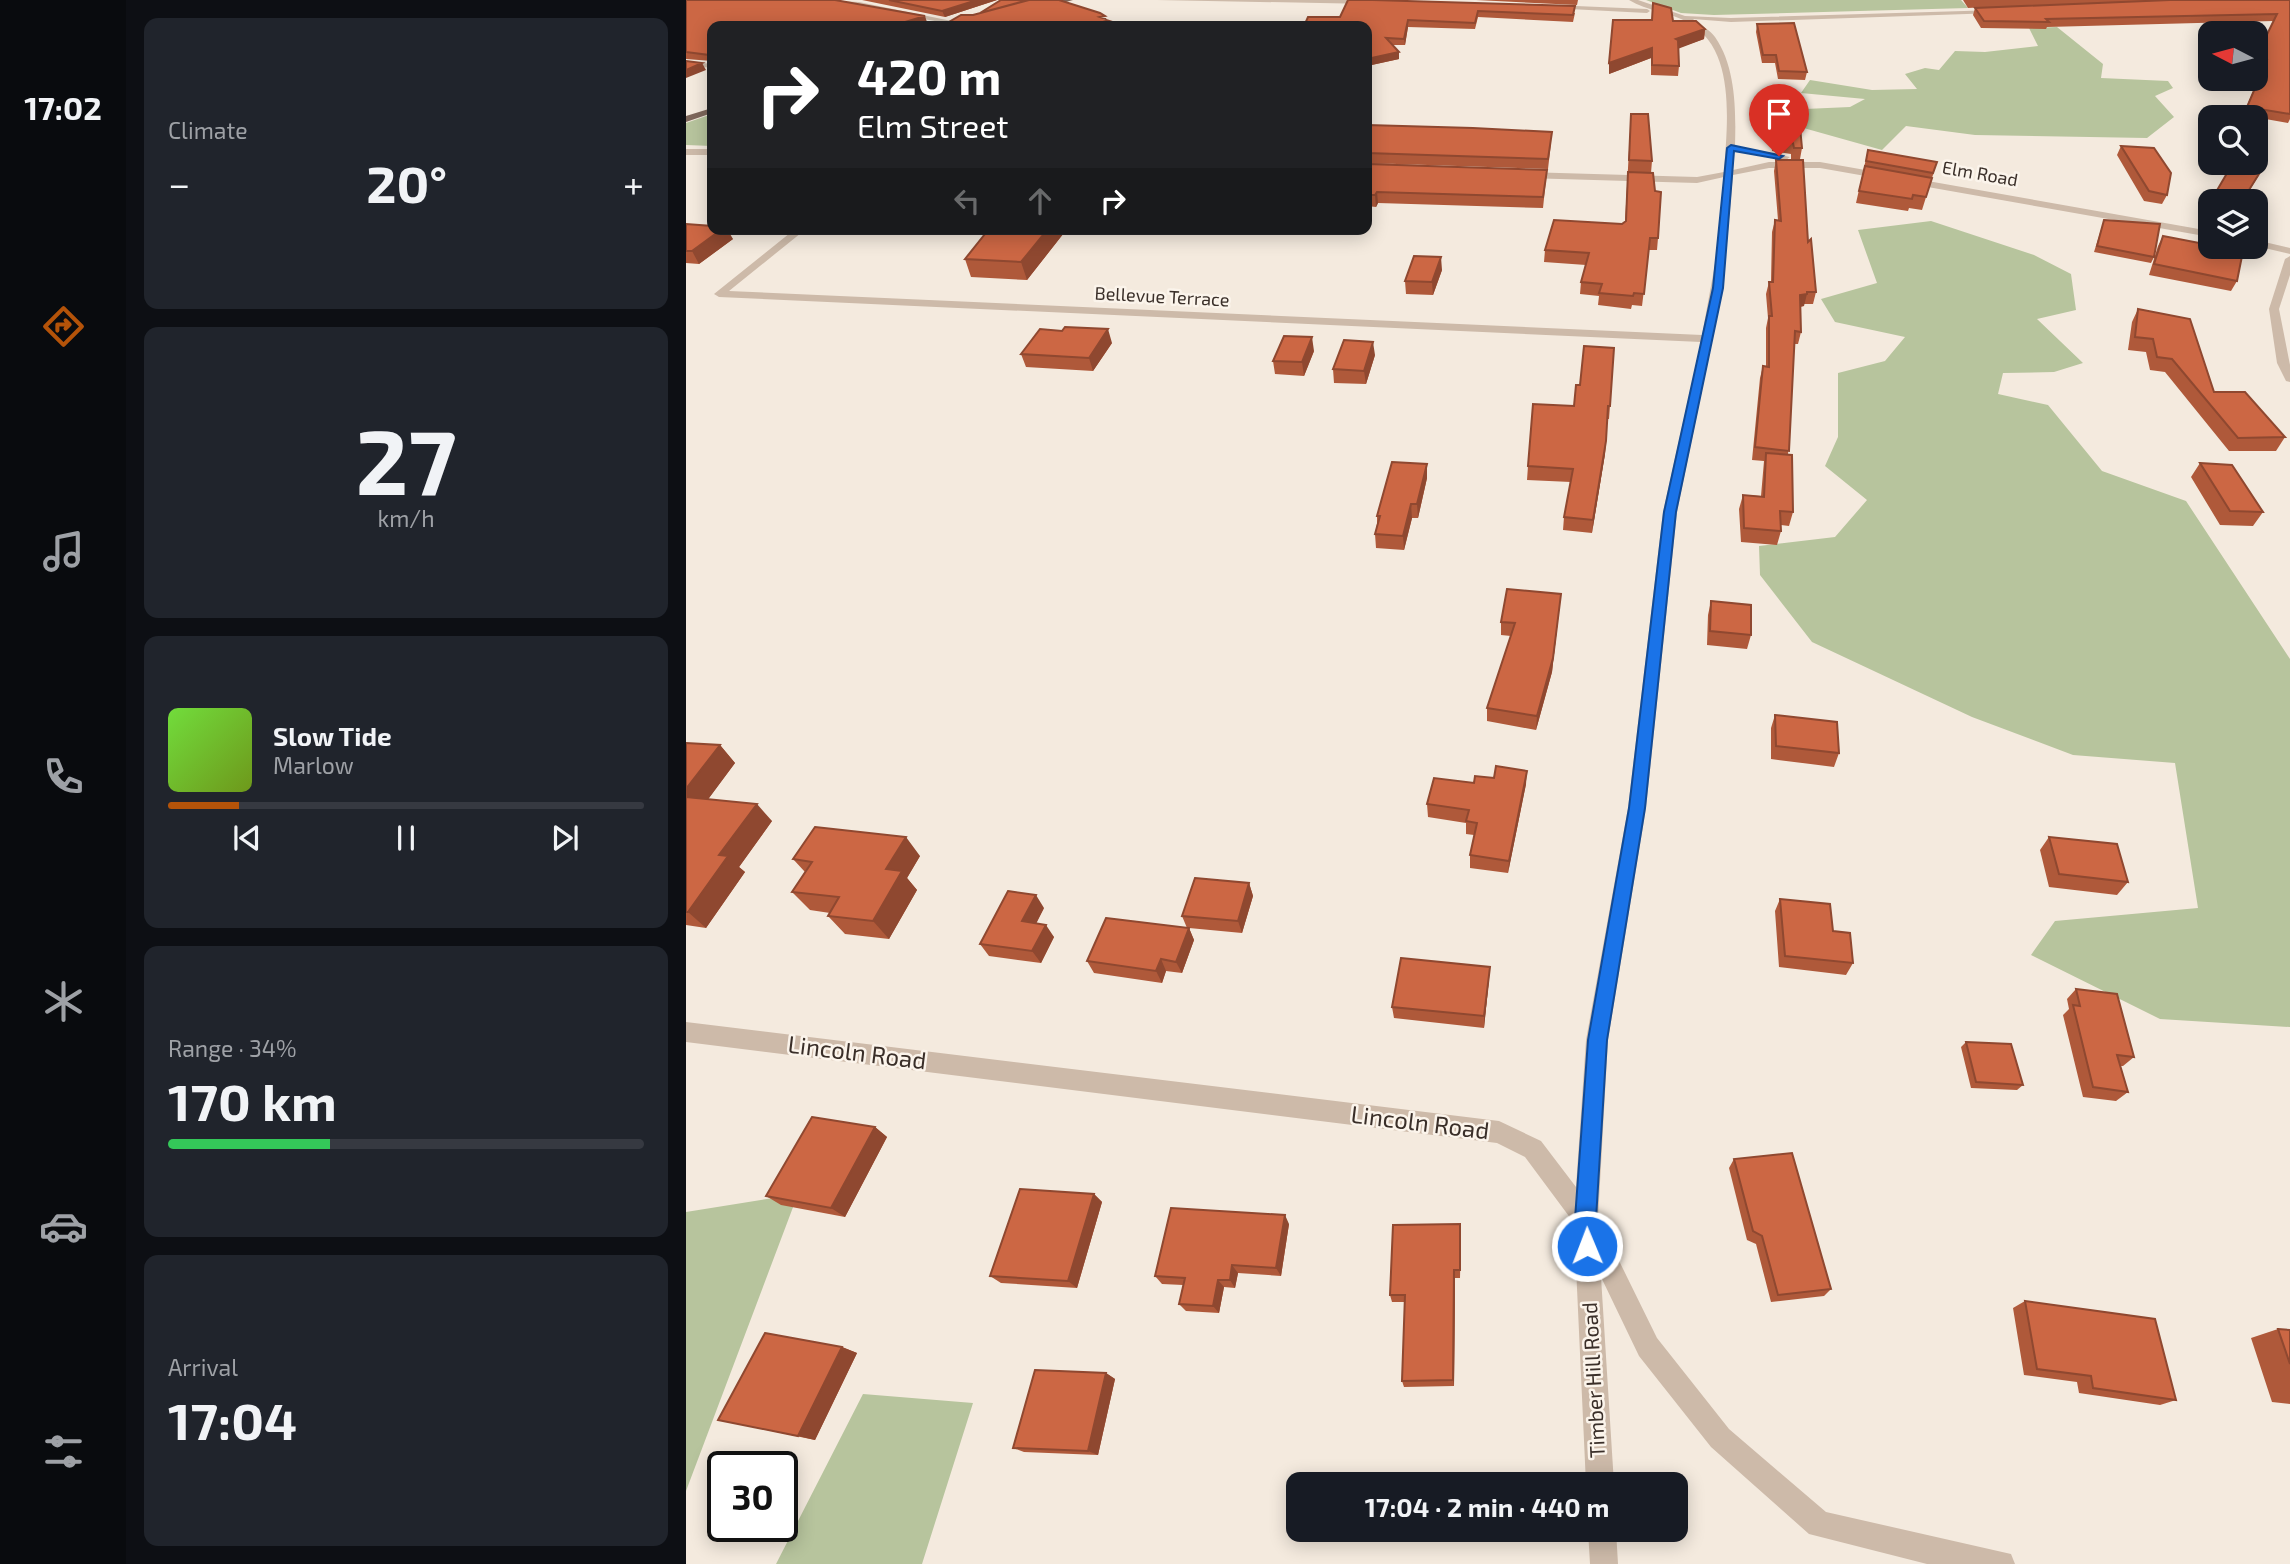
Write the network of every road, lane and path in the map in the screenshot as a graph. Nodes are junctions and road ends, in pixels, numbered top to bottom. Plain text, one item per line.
1 (823, 0) edge
2 (1070, 0) edge
3 (1160, 0) edge
4 (1632, 0) edge
5 (1377, 2) edge
6 (1541, 6) edge
7 (1038, 8) edge
8 (2011, 10) edge
9 (1676, 15) junction
10 (1759, 19) junction
11 (946, 21) edge
12 (1715, 32) junction
13 (686, 62) edge
14 (707, 65) edge
15 (707, 112) edge
16 (686, 118) edge
17 (1731, 148) junction
18 (691, 152) edge
19 (686, 158) edge
20 (1851, 169) junction
21 (1518, 175) edge
22 (1729, 175) junction
23 (2198, 232) edge
24 (793, 235) edge
25 (2268, 246) edge
26 (2290, 251) edge
27 (2290, 260) edge
28 (1707, 339) junction
29 (2290, 378) edge
30 (686, 1032) edge
31 (1586, 1219) junction
32 (1599, 1472) edge
33 (1603, 1542) edge
34 (1604, 1564) edge
35 (2001, 1564) edge

1 - 11 street
2 - 7 main road
3 - 5 street
4 - 9 street
6 - 9 street
8 - 10 street
9 - 10 street
9 - 12 street
10 - 12 street
12 - 17 street, Timber Hill Road
13 - 14 street
15 - 16 main road
17 - 20 street
17 - 22 street, Timber Hill Road
18 - 19 street
20 - 22 street, Elm Road
20 - 23 street, Elm Road
21 - 22 street, Elm Road
22 - 28 street, Timber Hill Road
24 - 28 street, Bellevue Terrace
25 - 26 street
27 - 29 street
28 - 31 street, Timber Hill Road
30 - 31 street, Lincoln Road
31 - 32 street, Timber Hill Road
31 - 35 street, Lincoln Road
33 - 34 street

